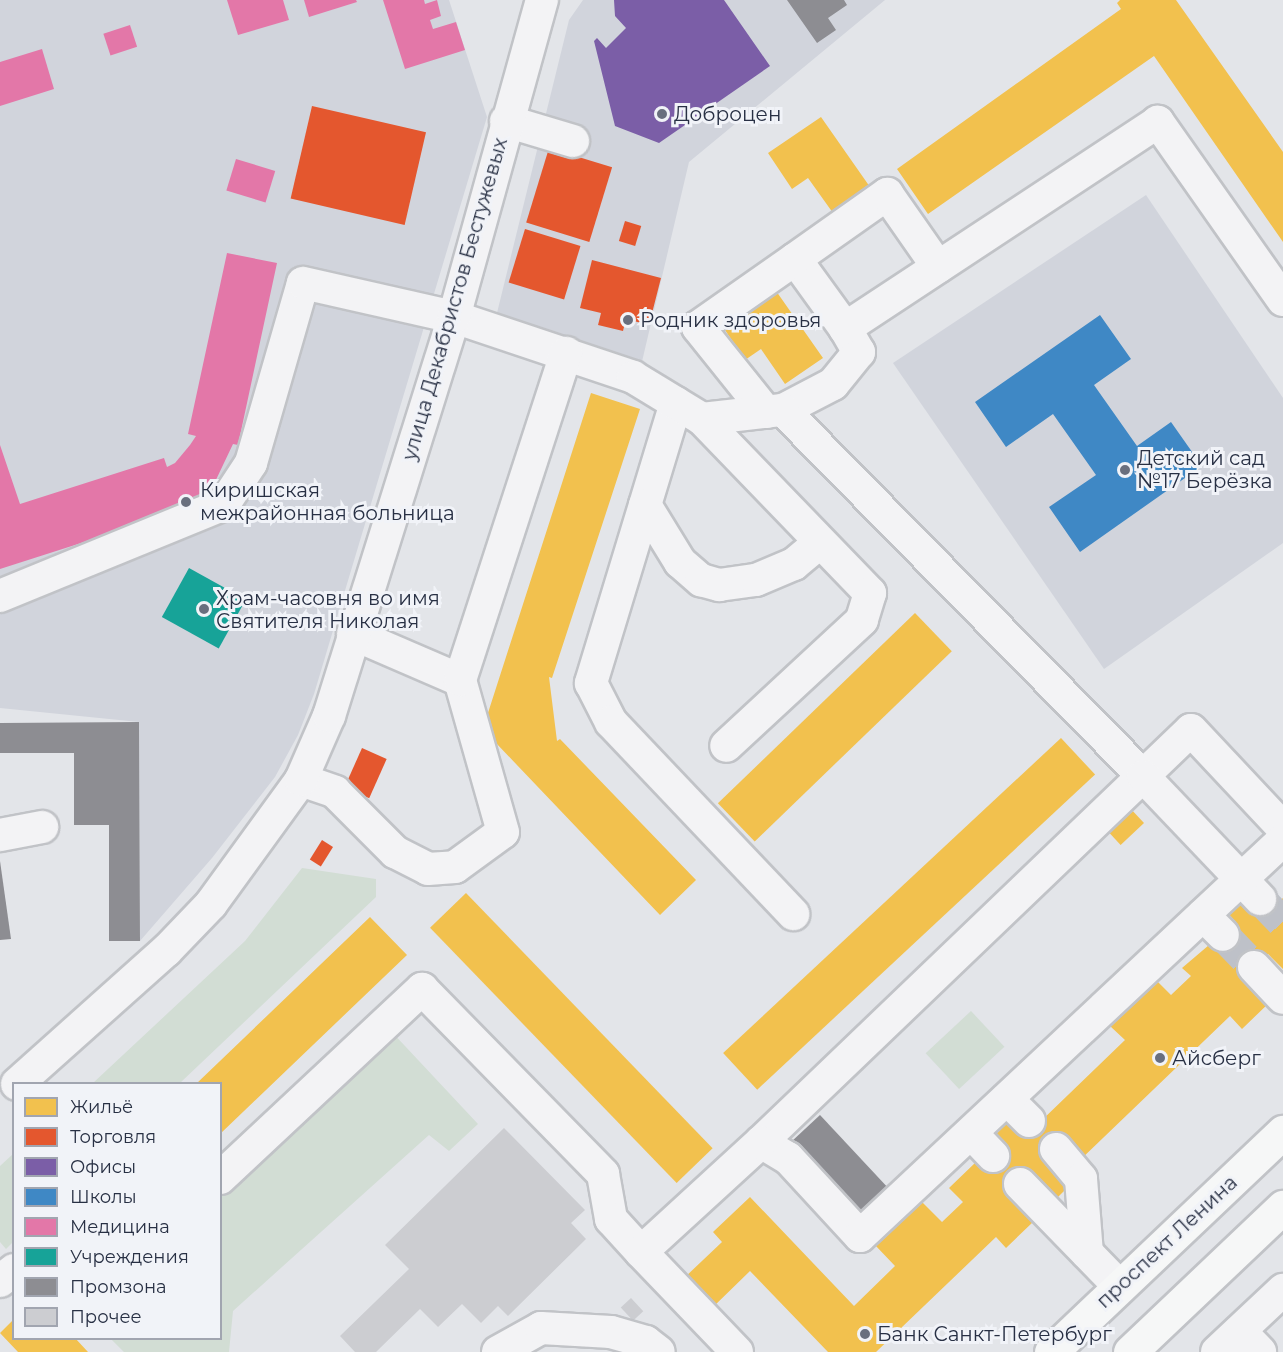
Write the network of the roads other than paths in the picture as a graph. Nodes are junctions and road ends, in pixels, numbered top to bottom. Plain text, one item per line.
1 (542, 0) edge
2 (506, 121) junction
3 (573, 141) dead end
4 (795, 259) junction
5 (938, 267) junction
6 (1283, 300) edge
7 (454, 316) junction
8 (845, 328) junction
9 (566, 353) junction
10 (676, 403) junction
11 (774, 411) junction
12 (702, 419) junction
13 (645, 505) junction
14 (820, 542) junction
15 (0, 596) edge
16 (353, 634) junction
17 (460, 680) junction
18 (726, 746) dead end
19 (1143, 777) junction
20 (301, 780) junction
21 (42, 827) dead end
22 (1283, 828) edge
23 (0, 835) edge
24 (1283, 840) edge
25 (1251, 889) junction
26 (793, 914) dead end
27 (1254, 967) tunnel mouth
28 (1283, 998) edge
29 (18, 1082) edge
30 (12, 1088) edge
31 (0, 1098) edge
32 (1007, 1099) junction
33 (1029, 1121) dead end
34 (1283, 1132) edge
35 (971, 1133) junction
36 (761, 1142) junction
37 (1056, 1149) dead end
38 (993, 1156) dead end
39 (222, 1176) edge
40 (1020, 1184) dead end
41 (1283, 1207) edge
42 (641, 1252) junction
43 (1087, 1253) junction
44 (12, 1272) edge
45 (0, 1281) edge
46 (1120, 1287) junction
47 (1283, 1290) edge
48 (1250, 1341) edge
49 (498, 1352) edge
50 (659, 1352) edge
51 (737, 1352) edge
52 (1051, 1352) edge
53 (1130, 1352) edge
54 (1217, 1352) edge

1 - 2 street, улица Декабристов Бестужевых
2 - 3 street
2 - 7 street, улица Декабристов Бестужевых
4 - 5 street
4 - 8 street
4 - 11 street
5 - 6 street
5 - 8 street
7 - 9 street
7 - 15 street
7 - 16 street, улица Декабристов Бестужевых
8 - 11 street
9 - 10 street
9 - 17 street
10 - 12 street
10 - 13 street
11 - 12 street
11 - 19 street
12 - 14 street
13 - 14 street
13 - 26 street
14 - 18 street
16 - 17 street
16 - 20 street, улица Декабристов Бестужевых
17 - 20 street
19 - 22 street
19 - 25 street
19 - 36 street
20 - 29 street, улица Декабристов Бестужевых
21 - 23 street
24 - 25 street
25 - 32 street
27 - 28 street
30 - 31 street, улица Декабристов Бестужевых
32 - 33 street
32 - 35 street
34 - 46 main road, проспект Ленина
35 - 36 street
35 - 38 street
36 - 42 street
37 - 43 street
39 - 42 street
40 - 43 street
41 - 53 main road
42 - 51 street
43 - 46 street
44 - 45 street
46 - 52 main road, проспект Ленина
47 - 48 street
48 - 54 street
49 - 50 street

